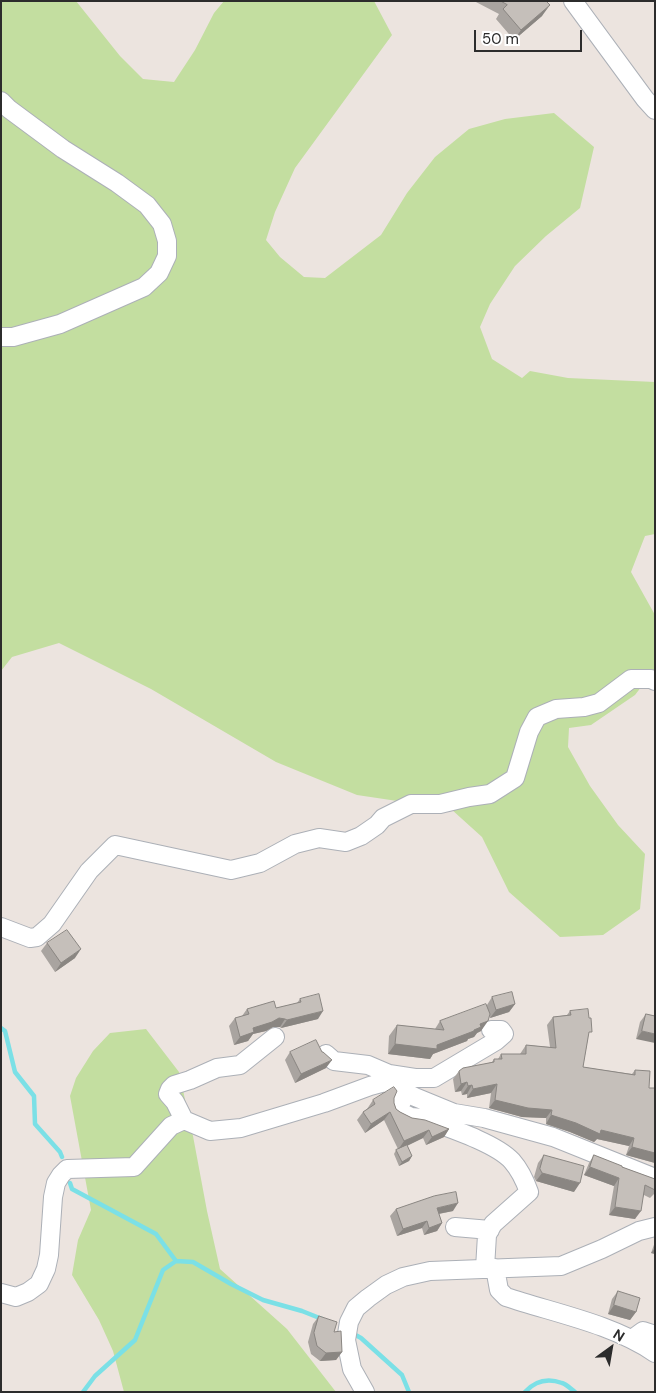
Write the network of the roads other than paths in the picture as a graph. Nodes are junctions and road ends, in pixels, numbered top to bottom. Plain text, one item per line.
1 (573, 1) edge
2 (1, 101) edge
3 (655, 110) edge
4 (1, 337) edge
5 (655, 680) edge
6 (1, 927) edge
7 (492, 1030) dead end
8 (275, 1037) dead end
9 (326, 1054) edge
10 (387, 1078) junction
11 (407, 1092) junction
12 (184, 1120) junction
13 (655, 1178) edge
14 (455, 1227) dead end
15 (655, 1227) edge
16 (490, 1230) junction
17 (490, 1268) junction
18 (1, 1293) edge
19 (655, 1335) edge
20 (632, 1339) junction
21 (655, 1353) edge
22 (365, 1392) edge

1 - 3 street
2 - 4 street
5 - 6 street
7 - 10 street
8 - 12 street
9 - 10 street
10 - 11 street
10 - 12 street
11 - 13 street
11 - 16 street
12 - 18 street
14 - 16 street
15 - 17 street
16 - 17 street
17 - 20 street
17 - 22 street
19 - 20 street
20 - 21 street

